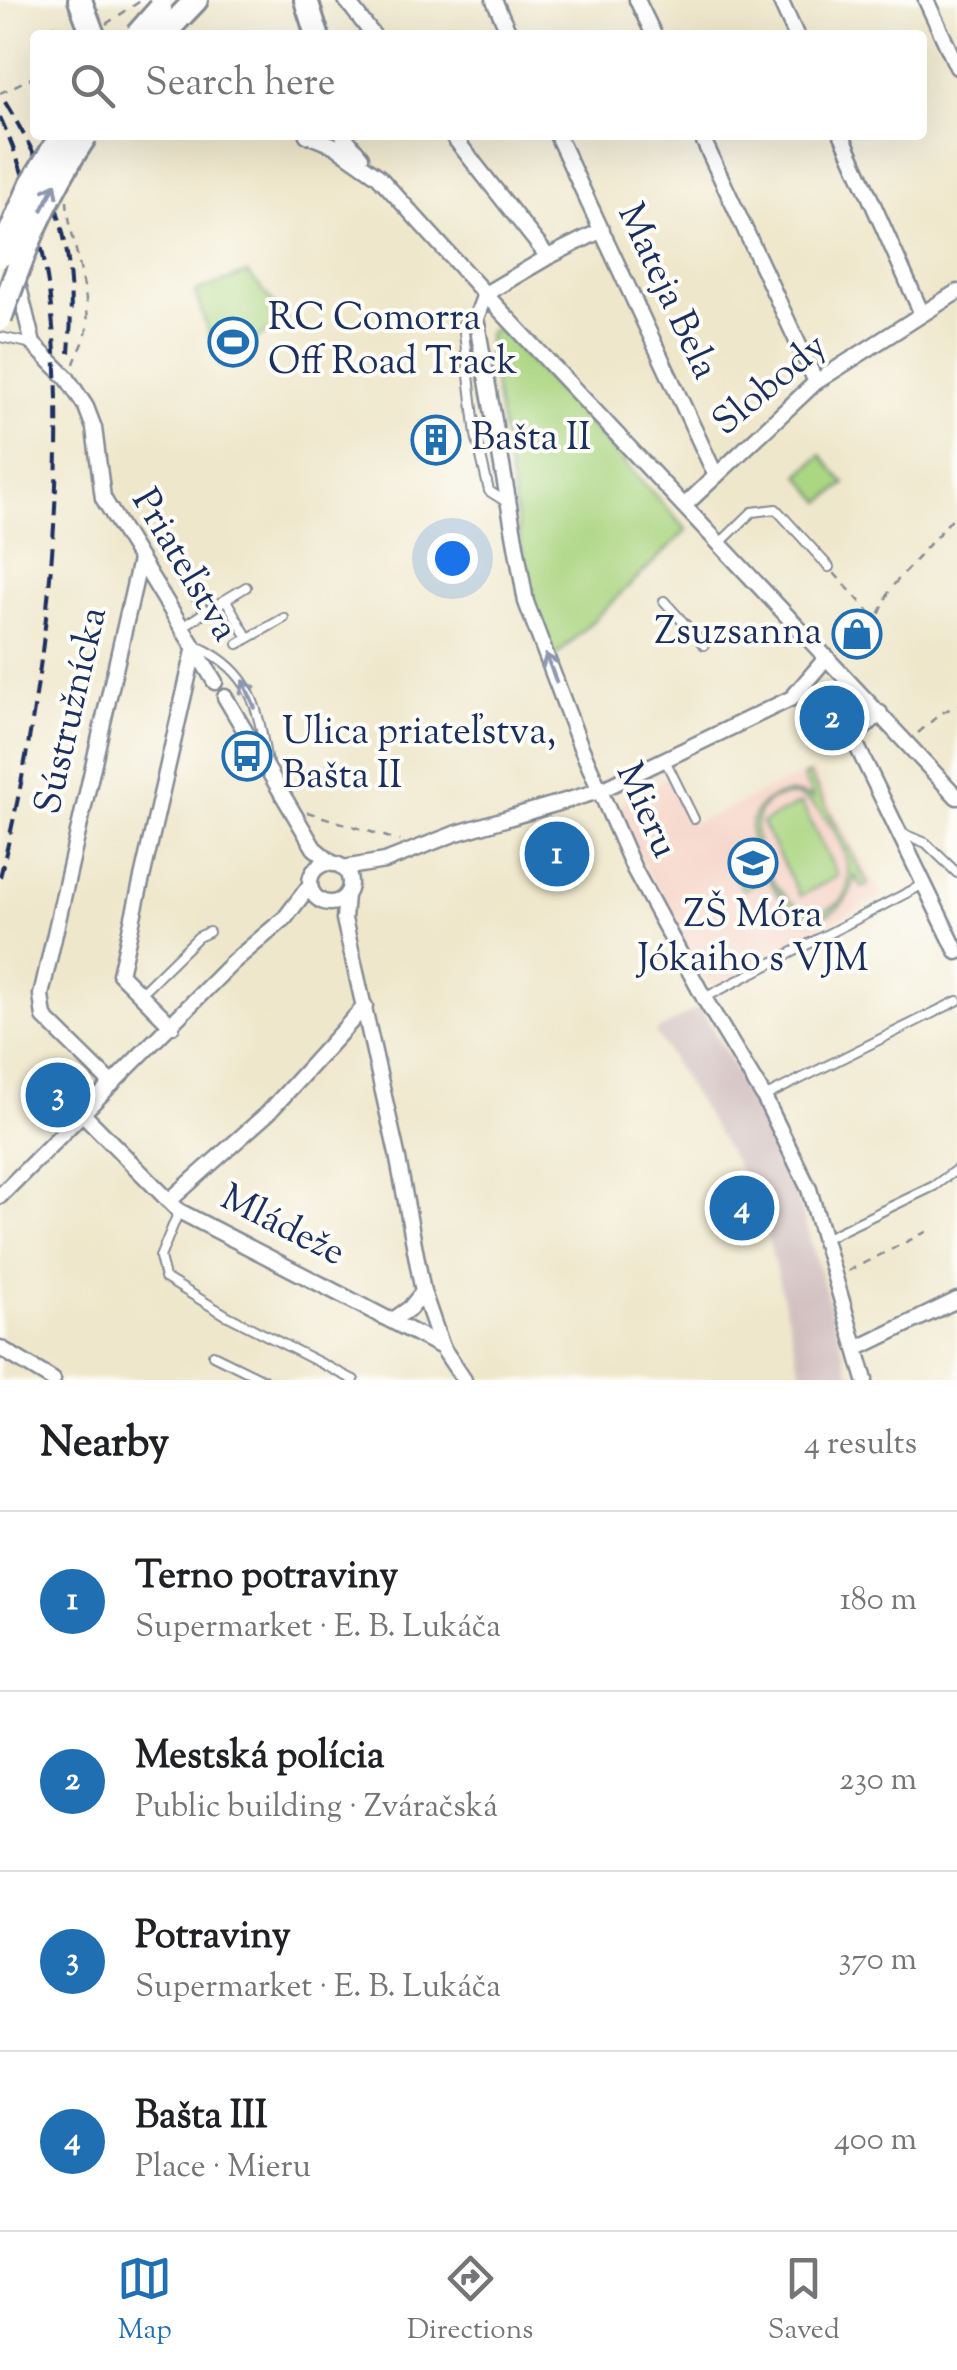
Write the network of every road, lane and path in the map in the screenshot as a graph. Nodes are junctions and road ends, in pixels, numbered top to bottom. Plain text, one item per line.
1 (80, 0) edge
2 (196, 0) edge
3 (306, 0) edge
4 (346, 0) edge
5 (494, 0) edge
6 (638, 0) edge
7 (780, 0) edge
8 (926, 0) edge
9 (162, 13) edge
10 (54, 24) dead end
11 (55, 30) edge
12 (97, 30) edge
13 (102, 30) edge
14 (142, 30) edge
15 (315, 30) edge
16 (369, 30) edge
17 (508, 30) edge
18 (652, 30) edge
19 (794, 30) edge
20 (957, 66) edge
21 (30, 78) edge
22 (0, 93) edge
23 (59, 140) edge
24 (83, 140) edge
25 (320, 140) edge
26 (347, 140) edge
27 (456, 140) edge
28 (560, 140) edge
29 (702, 140) edge
30 (844, 140) edge
31 (378, 176) junction
32 (67, 190) dead end
33 (0, 222) edge
34 (602, 230) junction
35 (548, 257) junction
36 (7, 261) edge
37 (957, 292) edge
38 (485, 294) junction
39 (922, 314) junction
40 (0, 319) edge
41 (0, 336) edge
42 (34, 344) junction
43 (67, 378) junction
44 (816, 382) junction
45 (716, 476) junction
46 (684, 506) junction
47 (957, 513) edge
48 (156, 544) dead end
49 (720, 544) junction
50 (140, 560) junction
51 (829, 567) joint
52 (246, 587) dead end
53 (226, 600) junction
54 (664, 600) dead end
55 (205, 612) junction
56 (284, 618) dead end
57 (877, 620) junction
58 (870, 626) dead end
59 (181, 628) junction
60 (248, 638) junction
61 (858, 639) dead end
62 (238, 644) dead end
63 (704, 645) dead end
64 (194, 650) junction
65 (846, 651) dead end
66 (827, 657) junction
67 (215, 682) dead end
68 (225, 697) dead end
69 (957, 705) edge
70 (880, 713) junction
71 (918, 733) dead end
72 (665, 759) junction
73 (267, 768) junction
74 (599, 791) junction
75 (957, 796) edge
76 (306, 811) dead end
77 (694, 819) dead end
78 (899, 833) junction
79 (405, 842) dead end
80 (314, 848) junction
81 (385, 861) junction
82 (338, 866) junction
83 (957, 873) edge
84 (312, 879) junction
85 (924, 884) junction
86 (348, 889) junction
87 (324, 902) junction
88 (285, 918) junction
89 (344, 919) junction
90 (209, 932) dead end
91 (957, 952) edge
92 (140, 994) junction
93 (704, 998) junction
94 (957, 1001) edge
95 (365, 1006) junction
96 (172, 1026) junction
97 (112, 1084) junction
98 (764, 1096) junction
99 (83, 1114) junction
100 (957, 1169) edge
101 (0, 1196) edge
102 (174, 1206) junction
103 (932, 1230) dead end
104 (824, 1240) junction
105 (834, 1277) junction
106 (423, 1292) junction
107 (957, 1300) edge
108 (392, 1320) junction
109 (442, 1346) junction
110 (856, 1350) junction
111 (2, 1352) edge
112 (213, 1356) dead end
113 (52, 1380) edge
114 (264, 1380) edge
115 (354, 1380) edge
116 (464, 1380) edge
117 (864, 1380) edge

1 - 12 main road
2 - 9 main road
3 - 15 main road
4 - 16 street
5 - 17 street
6 - 18 street
7 - 19 street
8 - 20 street
9 - 13 path
9 - 14 main road, bridge
10 - 11 path
21 - 22 path
23 - 36 main road, bridge
40 -> 24 main road, bridge
25 - 31 street
26 - 31 street
27 - 35 street
28 - 34 street, Mateja Bela
29 - 44 street
30 - 39 street
31 - 38 street
32 - 43 path
33 - 36 street, Priateľstva
34 - 35 street
34 - 45 street, Mateja Bela
35 - 38 street
36 - 42 street, Priateľstva
37 - 39 street, Slobody
38 - 46 street
74 -> 38 street, Mieru
39 - 44 street, Slobody
41 - 42 lane
42 - 43 street, Priateľstva
43 - 50 street, Priateľstva
44 - 45 street, Slobody
45 - 46 street, Slobody
46 - 49 street
47 - 57 path
48 - 55 lane
49 - 51 lane
49 - 66 street
50 - 59 street, Priateľstva
50 - 97 street, Sústružnícka
51 - 57 path
52 - 53 lane
53 - 55 lane
53 - 60 lane
54 - 63 lane
55 - 59 lane
56 - 60 lane
57 - 58 path
59 - 64 street, Priateľstva
60 - 62 lane
61 - 65 path
64 - 67 street, Priateľstva
73 -> 64 lane
64 - 92 street
66 - 70 street
66 - 72 street
68 - 73 street, Priateľstva
69 - 71 path
70 - 75 street
70 - 78 street
72 - 74 street
72 - 77 lane
73 - 80 street, Priateľstva
74 - 81 street
74 - 93 street, Mieru
76 - 79 path
78 - 83 lane
78 - 85 street
80 - 82 street, Priateľstva
80 - 84 street
81 - 82 street
81 - 86 street
82 - 84 street
82 - 86 street
84 - 87 street
84 - 88 street
85 - 91 street
85 - 93 lane
86 - 87 street
86 - 89 street
87 - 88 street
87 - 89 street
88 - 96 street
89 - 95 street
90 - 92 lane
92 - 96 street
93 - 98 street, Mieru
94 - 98 lane
95 - 102 street
95 - 106 street
96 - 97 street
97 - 99 street
98 - 104 street, Mieru
99 - 101 street
99 - 102 street, Mládeže
100 - 104 lane
102 - 108 street, Mládeže
102 - 115 lane
103 - 105 path
104 - 105 street, Mieru
105 - 110 street, Mieru
106 - 108 street
106 - 109 street
107 - 110 street
108 - 109 street, Mládeže
109 - 116 street, Mládeže
110 - 117 street, Mieru
111 - 113 street
112 - 114 lane

